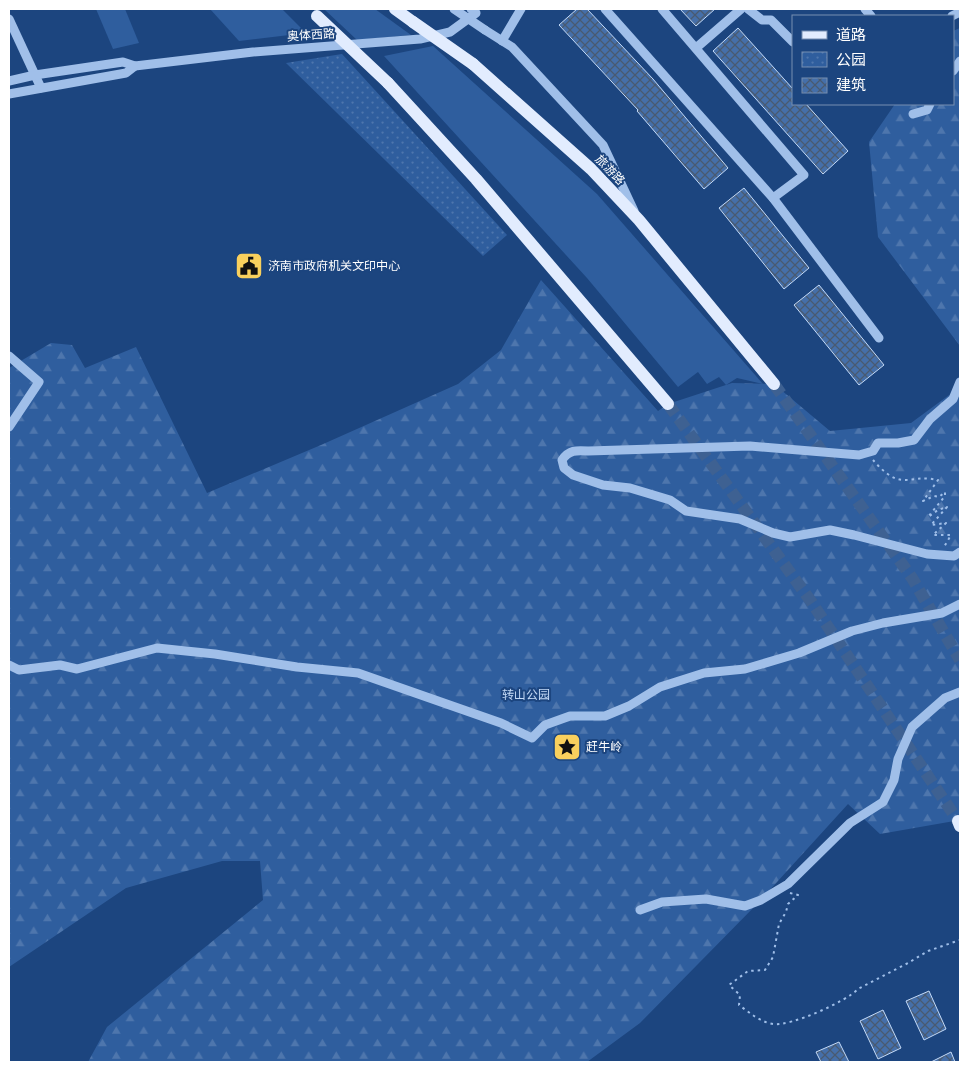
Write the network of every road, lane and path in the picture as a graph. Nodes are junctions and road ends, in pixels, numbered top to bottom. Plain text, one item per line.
1 (395, 9) edge
2 (454, 9) edge
3 (471, 9) edge
4 (522, 9) edge
5 (604, 9) edge
6 (662, 9) edge
7 (741, 9) edge
8 (748, 9) edge
9 (313, 12) edge
10 (9, 19) edge
11 (502, 41) junction
12 (792, 41) edge
13 (696, 48) junction
14 (135, 66) junction
15 (35, 75) junction
16 (9, 81) edge
17 (42, 88) junction
18 (9, 94) edge
19 (930, 105) edge
20 (913, 114) dead end
21 (773, 198) junction
22 (638, 220) junction
23 (879, 338) dead end
24 (9, 356) edge
25 (960, 382) edge
26 (774, 384) tunnel mouth
27 (668, 404) tunnel mouth
28 (9, 428) edge
29 (867, 453) junction
30 (960, 552) edge
31 (939, 555) junction
32 (960, 604) edge
33 (9, 665) edge
34 (960, 692) edge
35 (788, 884) junction
36 (640, 910) dead end
37 (960, 940) edge

1 - 22 main road, 旅游路, bridge
2 - 11 street, bridge
3 - 14 street, 奥体西路
4 - 11 street
5 - 21 street
6 - 13 street
7 - 13 street
8 - 12 street
9 - 27 main road, bridge
10 - 15 street
11 - 22 street
13 - 21 street
14 - 15 street, 奥体西路
14 - 17 street, 奥体西路
15 - 16 street, 奥体西路
15 - 17 street
17 - 18 street, 奥体西路
19 - 20 street
21 - 23 street
22 - 26 main road, 旅游路
24 - 28 street
25 - 29 street
29 - 31 path
29 - 31 street
30 - 31 street
32 - 33 street
34 - 35 street
35 - 36 street
35 - 37 path

